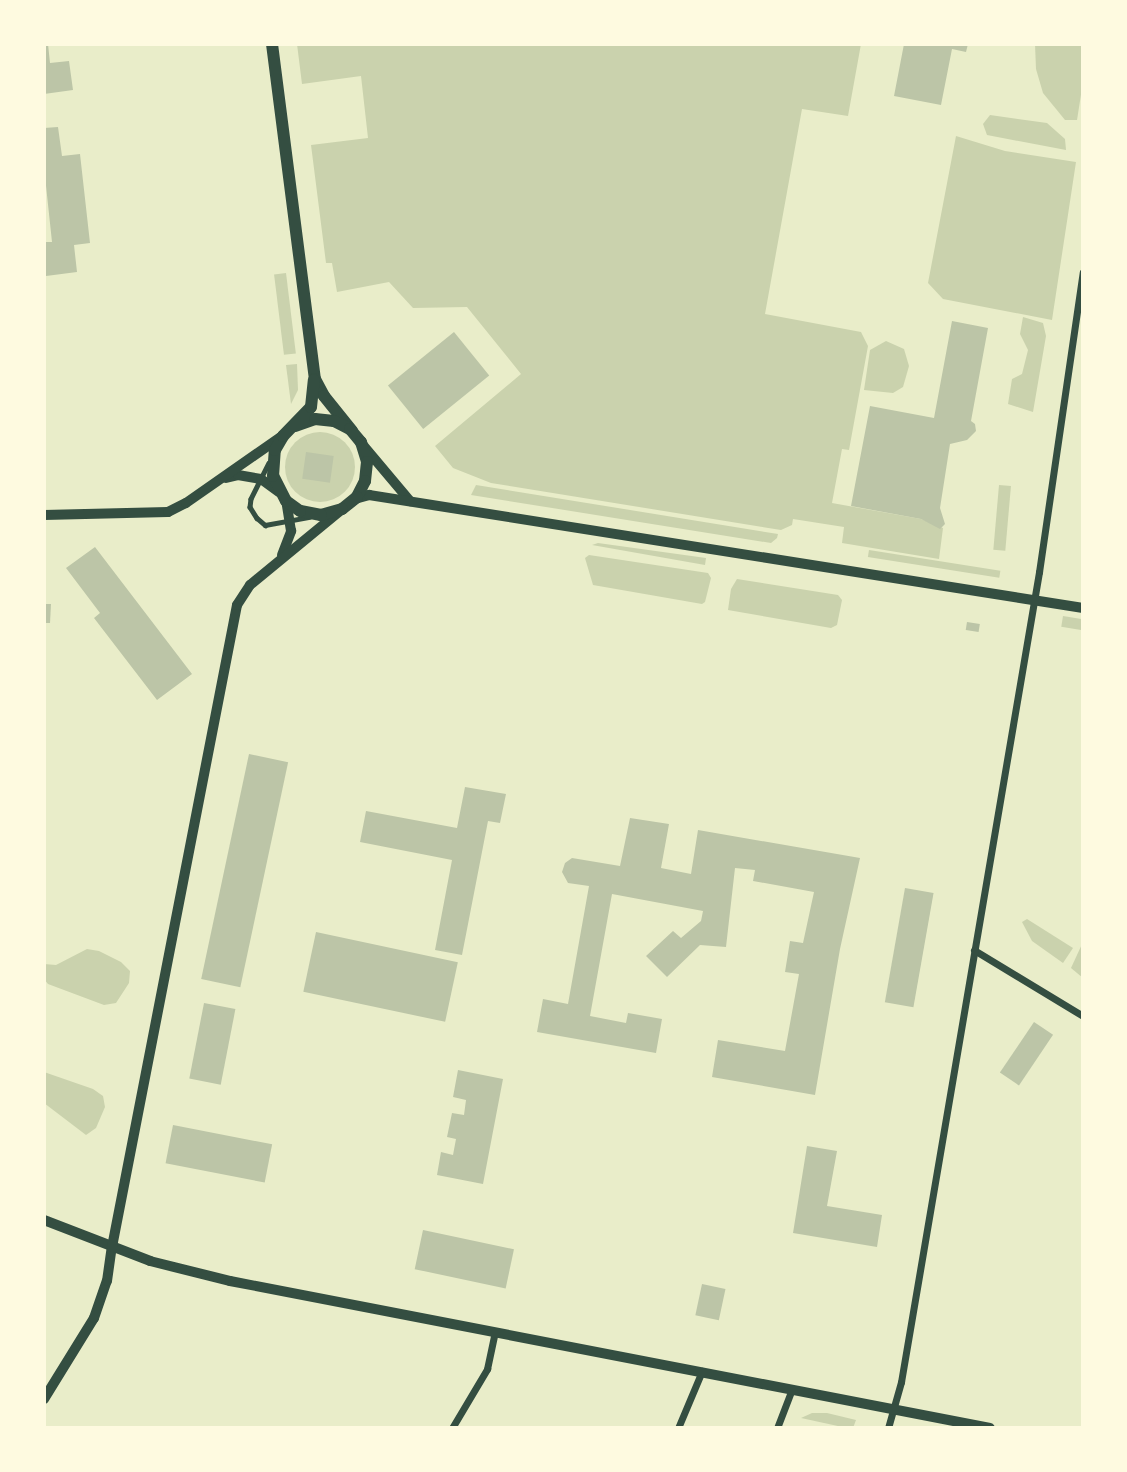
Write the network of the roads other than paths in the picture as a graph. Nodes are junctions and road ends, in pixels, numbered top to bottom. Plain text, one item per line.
1 (272, 44) edge
2 (1083, 272) edge
3 (314, 373) junction
4 (290, 430) junction
5 (352, 432) junction
6 (361, 442) junction
7 (273, 456) junction
8 (261, 479) junction
9 (216, 482) junction
10 (282, 496) junction
11 (410, 501) junction
12 (350, 503) junction
13 (44, 514) edge
14 (321, 514) junction
15 (291, 521) junction
16 (279, 561) junction
17 (1034, 601) junction
18 (1083, 608) edge
19 (974, 950) junction
20 (1083, 1016) edge
21 (44, 1220) edge
22 (112, 1247) junction
23 (495, 1332) junction
24 (702, 1371) junction
25 (792, 1388) junction
26 (44, 1399) edge
27 (895, 1409) junction
28 (452, 1428) edge
29 (678, 1428) edge
30 (777, 1428) edge
31 (888, 1428) edge
32 (990, 1428) edge

1 - 3 main road
2 - 17 street
3 - 4 main road
3 - 5 main road
4 - 5 main road
4 - 7 main road
4 - 9 street
5 - 6 main road
6 - 11 main road
6 - 12 main road
7 - 8 lane
7 - 10 main road
8 - 9 street
8 - 10 street
8 - 15 lane
9 - 13 street
10 - 14 main road
10 - 15 main road
11 - 12 main road
11 - 17 main road
12 - 14 main road
12 - 16 main road
14 - 15 lane
15 - 16 main road
16 - 22 main road
17 - 18 main road
17 - 19 street
19 - 20 street
19 - 27 street
21 - 22 main road
22 - 23 main road
22 - 26 street
23 - 24 main road
23 - 28 street
24 - 25 main road
24 - 29 street
25 - 27 main road
25 - 30 street
27 - 31 street
27 - 32 main road

